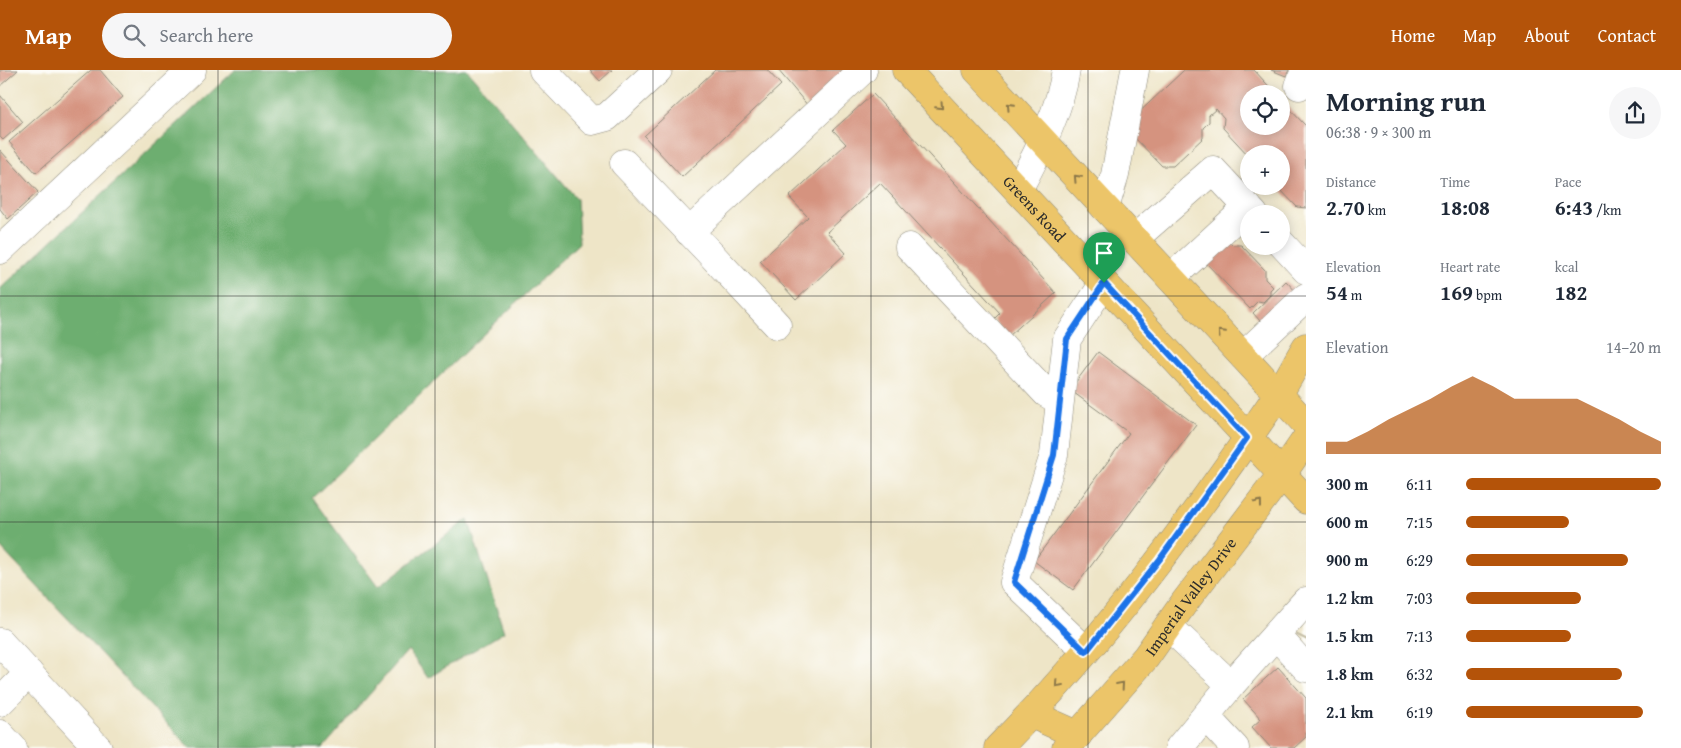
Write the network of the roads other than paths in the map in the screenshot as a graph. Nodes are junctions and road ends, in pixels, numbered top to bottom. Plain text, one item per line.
1 (192, 70) edge
2 (543, 70) edge
3 (658, 70) edge
4 (863, 70) edge
5 (906, 70) edge
6 (977, 70) edge
7 (1066, 70) edge
8 (1136, 70) edge
9 (1043, 141) junction
10 (624, 164) dead end
11 (1018, 190) junction
12 (1246, 205) edge
13 (1105, 208) junction
14 (1240, 219) edge
15 (689, 232) junction
16 (1134, 239) junction
17 (909, 247) dead end
18 (0, 250) edge
19 (1290, 253) edge
20 (1306, 270) edge
21 (1171, 278) junction
22 (1104, 283) junction
23 (1306, 296) edge
24 (777, 325) dead end
25 (1306, 347) edge
26 (1243, 356) junction
27 (1278, 394) junction
28 (1060, 401) junction
29 (1306, 424) edge
30 (1247, 438) junction
31 (1306, 439) edge
32 (1282, 474) junction
33 (1306, 500) edge
34 (1306, 601) edge
35 (1168, 626) junction
36 (0, 642) edge
37 (1086, 652) junction
38 (1298, 654) edge
39 (29, 673) junction
40 (1231, 685) junction
41 (0, 702) edge
42 (1031, 714) junction
43 (1206, 717) junction
44 (0, 734) edge
45 (1078, 744) edge
46 (13, 748) edge
47 (98, 748) edge
48 (998, 748) edge
49 (1179, 748) edge
50 (1236, 748) edge

1 - 18 street
2 - 3 street
4 - 15 street
5 -> 11 main road, Greens Road
9 -> 6 main road
7 - 9 street
8 - 13 street
9 - 11 street
13 -> 9 main road
10 - 15 street
11 - 22 main road, Greens Road
12 - 16 street
13 - 16 main road
14 - 21 street
15 - 24 street
16 - 21 main road
17 - 28 street
19 - 20 street
26 -> 21 main road
22 - 28 street
22 - 30 main road, Greens Road
23 - 26 street
25 - 27 main road
26 - 27 main road
27 - 29 main road
27 - 30 main road
28 - 37 street
30 - 32 main road, Greens Road
30 - 37 main road
31 - 32 main road, Imperial Valley Drive
32 - 33 main road, Greens Road
35 -> 32 main road, Imperial Valley Drive
34 - 38 street
35 - 40 street
45 -> 35 main road, Imperial Valley Drive
36 - 39 street
37 -> 42 main road
38 - 40 street
39 - 41 street
39 - 47 street
40 - 43 street
42 - 45 main road
42 - 48 main road
43 - 49 street
43 - 50 street
44 - 46 street

